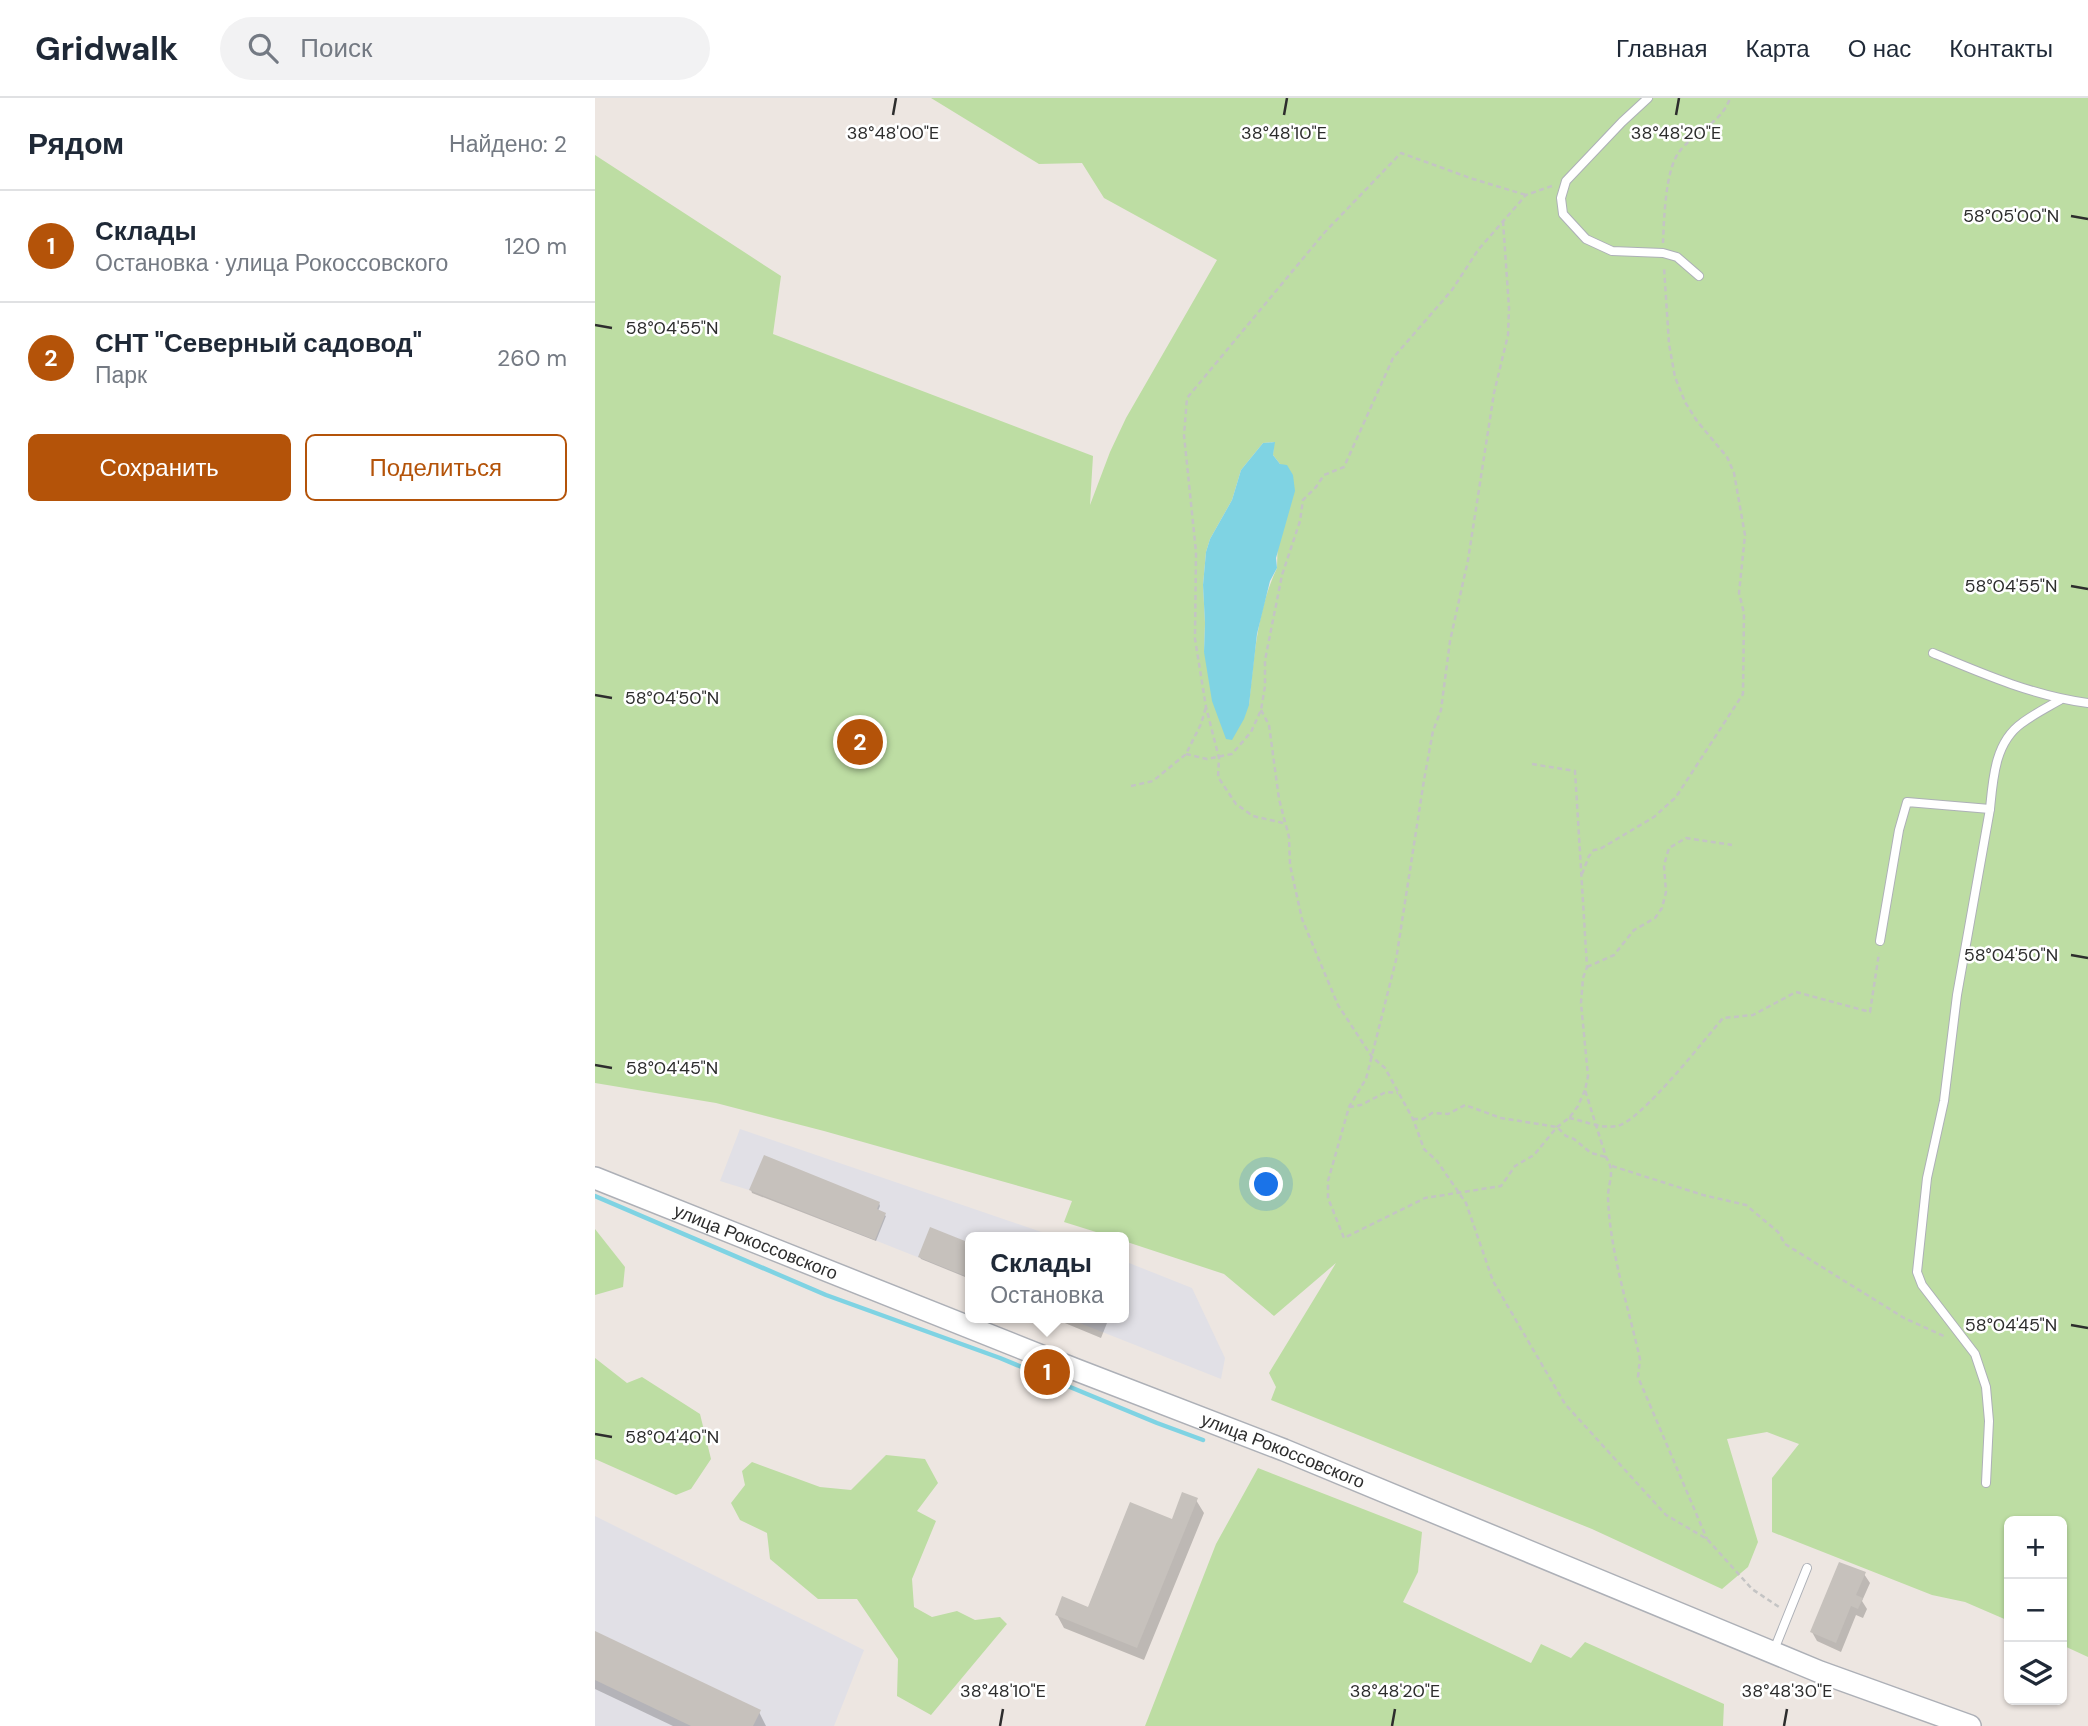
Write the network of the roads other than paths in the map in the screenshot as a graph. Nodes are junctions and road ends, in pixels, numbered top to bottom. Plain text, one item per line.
1 (1648, 98) edge
2 (1699, 276) dead end
3 (1933, 653) dead end
4 (2060, 699) junction
5 (2088, 704) edge
6 (1990, 808) junction
7 (1880, 941) road end
8 (595, 1178) edge
9 (1986, 1483) dead end
10 (1807, 1568) dead end
11 (1773, 1653) junction
12 (1970, 1726) edge

1 - 2 lane
3 - 4 lane
4 - 5 lane
4 - 6 lane
6 - 7 lane
6 - 9 lane
8 - 11 street, улица Рокоссовского
10 - 11 lane
11 - 12 street, улица Рокоссовского

